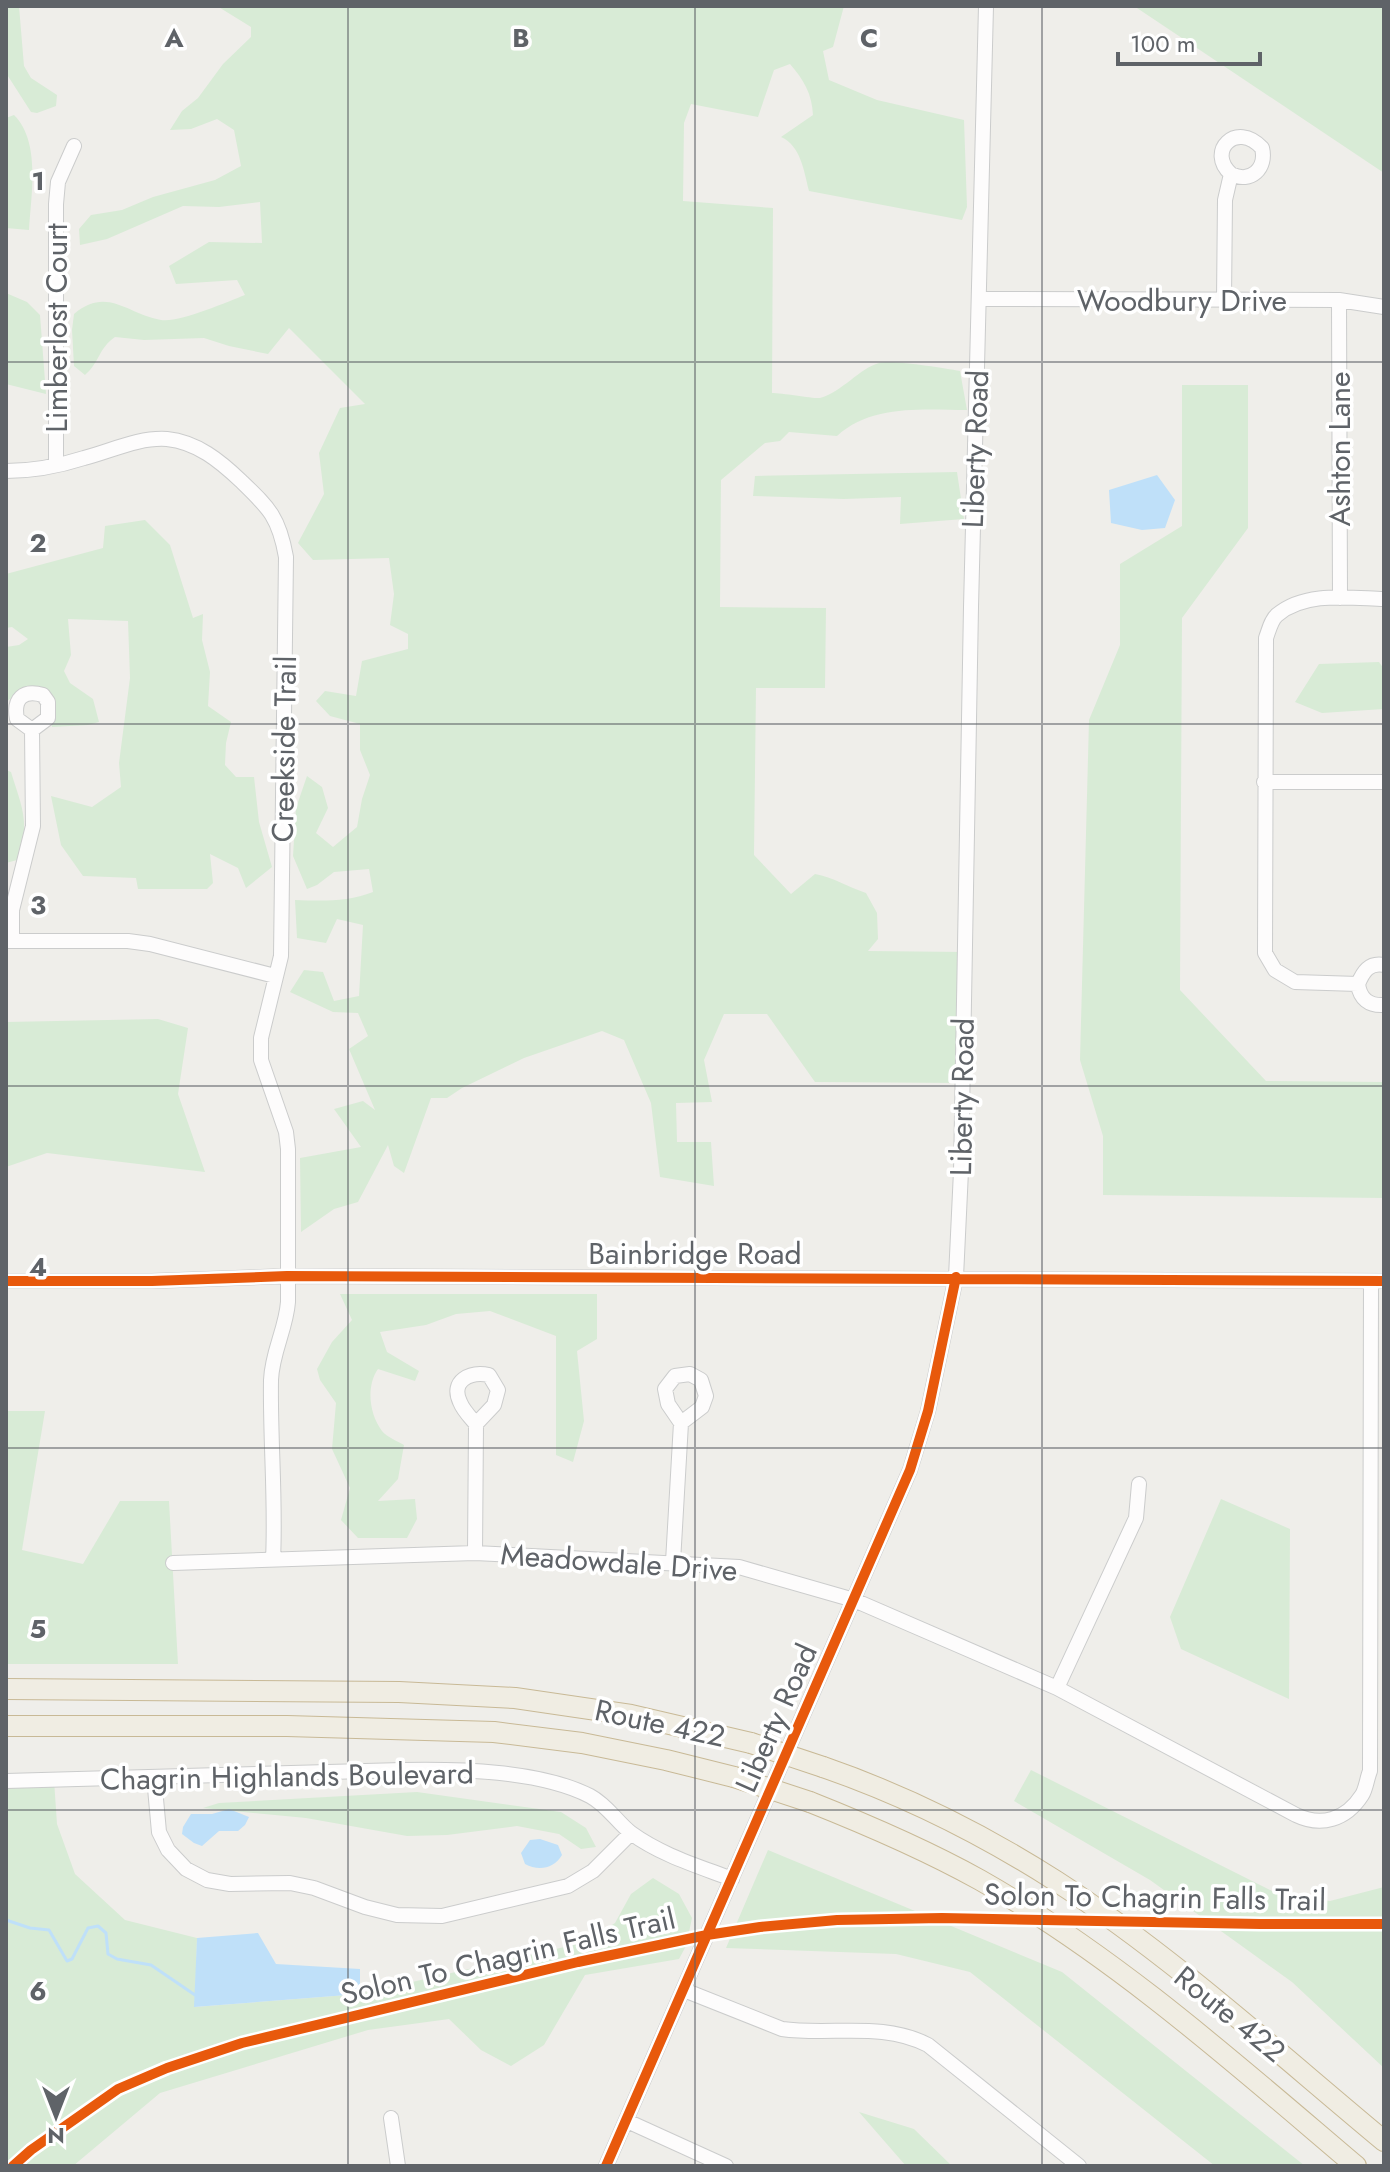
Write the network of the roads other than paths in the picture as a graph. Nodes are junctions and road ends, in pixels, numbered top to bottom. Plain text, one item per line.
1 (986, 6) edge
2 (74, 146) dead end
3 (1231, 174) dead end
4 (980, 299) junction
5 (1224, 299) junction
6 (1339, 300) junction
7 (1384, 307) edge
8 (56, 465) junction
9 (6, 471) edge
10 (1340, 598) junction
11 (1384, 599) edge
12 (32, 730) dead end
13 (1264, 782) junction
14 (1384, 782) edge
15 (9, 941) edge
16 (1384, 965) edge
17 (275, 976) junction
18 (1358, 984) junction
19 (1384, 1005) edge
20 (287, 1276) junction
21 (956, 1277) junction
22 (6, 1281) edge
23 (1378, 1281) edge
24 (681, 1423) dead end
25 (476, 1424) dead end
26 (1139, 1484) dead end
27 (475, 1553) junction
28 (273, 1560) junction
29 (673, 1562) junction
30 (173, 1563) dead end
31 (854, 1600) junction
32 (1057, 1688) junction
33 (6, 1689) edge
34 (6, 1726) edge
35 (154, 1777) junction
36 (6, 1781) edge
37 (631, 1833) junction
38 (732, 1879) junction
39 (684, 1990) junction
40 (391, 2118) dead end
41 (627, 2121) junction
42 (1384, 2141) edge
43 (398, 2166) edge
44 (606, 2166) edge
45 (726, 2166) edge
46 (1079, 2166) edge
47 (1356, 2166) edge

1 - 4 street, Liberty Road
2 - 8 street, Limberlost Court
3 - 5 street
4 - 5 street, Woodbury Drive
4 - 21 street, Liberty Road
5 - 6 street, Woodbury Drive
6 - 7 street, Woodbury Drive
6 - 10 street, Ashton Lane
8 - 9 street, Creekside Trail
8 - 17 street, Creekside Trail
10 - 11 street
10 - 13 street
12 - 15 street
13 - 14 street
13 - 18 street
15 - 17 street
16 - 18 street
17 - 20 street, Creekside Trail
18 - 19 street
20 - 21 street, Bainbridge Road
20 - 22 street, Bainbridge Road
20 - 28 street, Creekside Trail
21 - 23 street, Bainbridge Road
21 - 31 street, Liberty Road
23 - 32 street, Meadowdale Drive
24 - 29 street
25 - 27 street
26 - 32 street
27 - 28 street, Meadowdale Drive
27 - 29 street, Meadowdale Drive
28 - 30 street, Meadowdale Drive
29 - 31 street, Meadowdale Drive
31 - 32 street, Meadowdale Drive
31 - 38 street, Liberty Road
33 - 42 highway, Route 422, bridge
34 - 47 highway, Route 422, bridge
35 - 36 street, Chagrin Highlands Boulevard
35 - 37 street, Chagrin Highlands Boulevard
35 - 37 street
37 - 38 street, Chagrin Highlands Boulevard
38 - 39 street, Liberty Road
39 - 41 street, Liberty Road
39 - 46 street
40 - 43 street
41 - 44 street, Liberty Road
41 - 45 street

